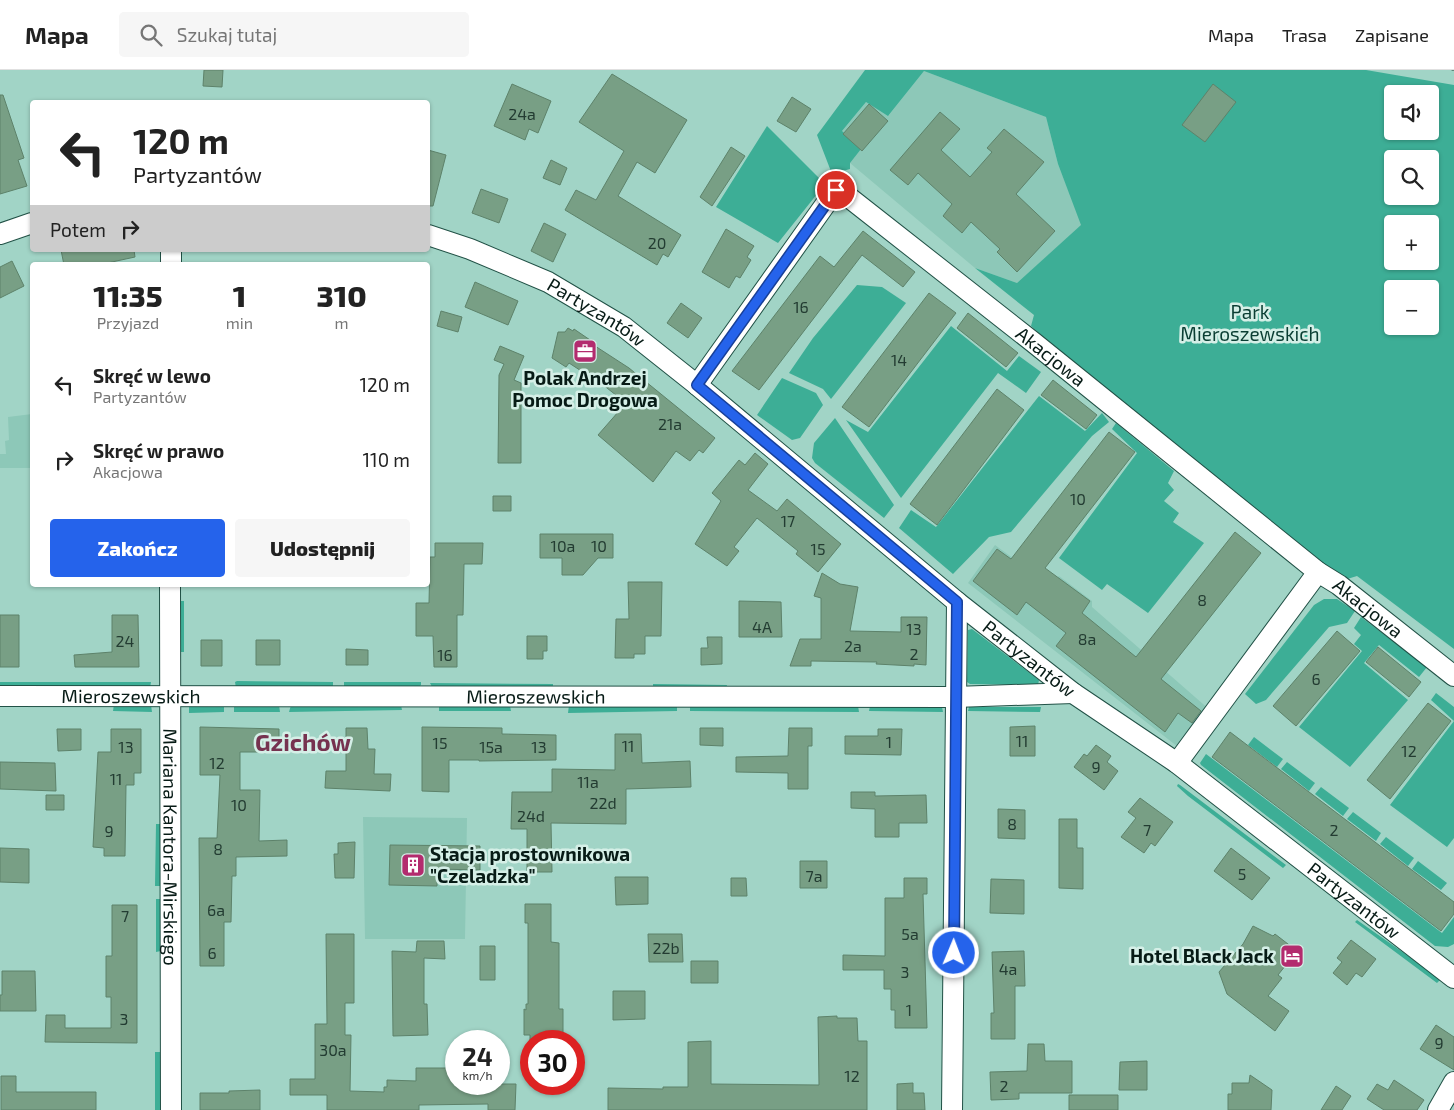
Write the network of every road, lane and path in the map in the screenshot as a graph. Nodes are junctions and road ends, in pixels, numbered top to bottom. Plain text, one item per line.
1 (30, 224) edge
2 (0, 234) edge
3 (430, 236) edge
4 (697, 385) junction
5 (1318, 572) junction
6 (170, 587) edge
7 (957, 602) junction
8 (1454, 676) edge
9 (1073, 693) junction
10 (0, 696) edge
11 (170, 697) junction
12 (955, 697) junction
13 (1177, 763) junction
14 (1453, 976) edge
15 (1454, 1082) edge
16 (171, 1110) edge
17 (952, 1110) edge
18 (1438, 1110) edge

1 - 2 street
3 - 4 street, Partyzantów
4 - 5 street, Akacjowa
4 - 7 street, Partyzantów
5 - 8 street, Akacjowa
5 - 13 street
6 - 11 street, Mariana Kantora-Mirskiego
7 - 9 street, Partyzantów
7 - 12 street
9 - 12 street, Mieroszewskich
9 - 13 street, Partyzantów
10 - 11 street, Mieroszewskich
11 - 12 street, Mieroszewskich
11 - 16 street, Mariana Kantora-Mirskiego
12 - 17 street
13 - 14 street, Partyzantów
15 - 18 street

